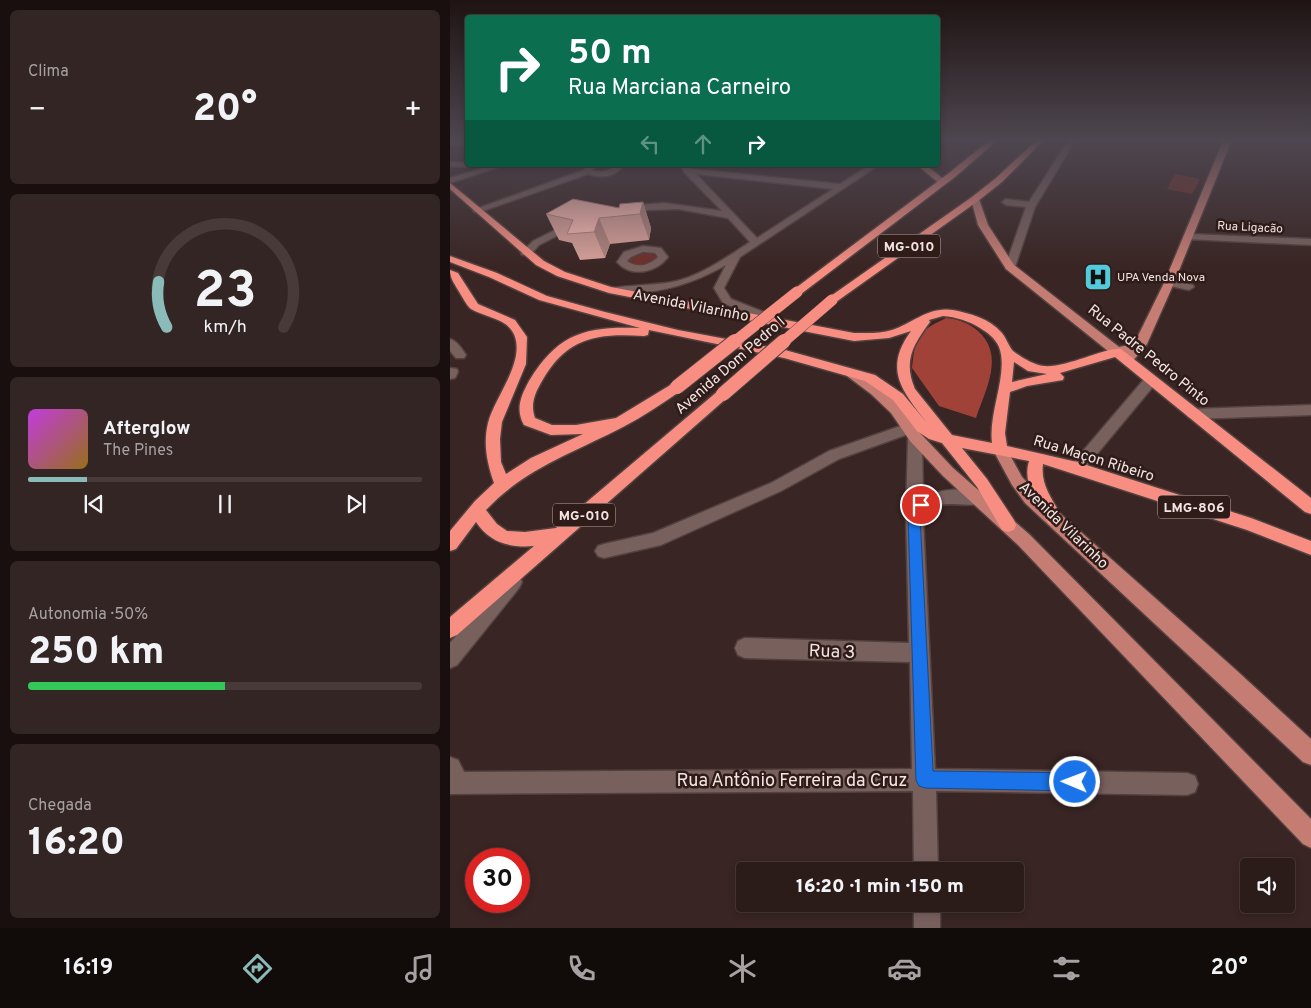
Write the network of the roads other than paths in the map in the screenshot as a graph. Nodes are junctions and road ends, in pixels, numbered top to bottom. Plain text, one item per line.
1 (552, 182) edge
2 (699, 182) edge
3 (808, 182) edge
4 (846, 182) edge
5 (937, 182) edge
6 (996, 182) edge
7 (1046, 182) edge
8 (1211, 182) edge
9 (450, 185) edge
10 (840, 186) junction
11 (975, 199) junction
12 (1006, 202) dead end
13 (1032, 205) junction
14 (477, 210) junction
15 (617, 210) edge
16 (960, 210) junction
17 (731, 216) junction
18 (980, 218) junction
19 (583, 219) edge
20 (1189, 236) junction
21 (756, 241) junction
22 (1311, 242) edge
23 (522, 249) junction
24 (740, 253) junction
25 (450, 259) edge
26 (1010, 267) junction
27 (642, 268) dead end
28 (450, 273) edge
29 (1169, 283) junction
30 (1189, 287) dead end
31 (609, 290) junction
32 (639, 290) junction
33 (930, 316) junction
34 (784, 323) junction
35 (678, 334) junction
36 (450, 343) edge
37 (1008, 353) junction
38 (460, 355) dead end
39 (1122, 356) junction
40 (852, 373) junction
41 (1151, 380) junction
42 (1003, 390) junction
43 (1311, 410) edge
44 (1193, 414) junction
45 (618, 423) junction
46 (912, 433) junction
47 (950, 440) junction
48 (1000, 450) junction
49 (1037, 457) junction
50 (1077, 468) junction
51 (503, 485) junction
52 (977, 498) junction
53 (1311, 506) edge
54 (477, 510) junction
55 (914, 515) junction
56 (1055, 519) junction
57 (1008, 525) junction
58 (562, 534) junction
59 (450, 544) edge
60 (1311, 548) edge
61 (604, 551) dead end
62 (527, 564) junction
63 (450, 629) edge
64 (746, 648) dead end
65 (919, 653) junction
66 (450, 658) edge
67 (1311, 754) edge
68 (453, 778) edge
69 (925, 780) junction
70 (1187, 784) dead end
71 (1311, 836) edge
72 (926, 862) edge
73 (927, 912) edge
74 (928, 928) edge

1 - 14 street
2 - 17 street
3 - 10 street
4 - 10 street
5 - 45 highway, Avenida Dom Pedro I / MG-010, bridge
6 - 11 highway, Avenida Dom Pedro I / MG-010
7 - 13 street
8 - 20 main road
9 - 14 highway, Avenida Vilarinho
10 - 21 street
11 - 16 highway, Avenida Dom Pedro I / MG-010
11 - 18 main road, Rua Padre Pedro Pinto
12 - 13 street
13 - 26 street
14 - 23 highway, Avenida Vilarinho
15 - 17 street
16 - 18 main road
16 - 58 highway, Avenida Dom Pedro I / MG-010, bridge
17 - 21 street
18 - 26 main road, Rua Padre Pedro Pinto
19 - 23 street
20 - 22 street, Rua Ligacão
20 - 29 main road
21 - 24 street
23 - 31 highway, Avenida Vilarinho
24 - 32 street
24 - 34 street
25 - 35 highway, Avenida Vilarinho
26 - 39 main road, Rua Padre Pedro Pinto
27 - 32 street
28 - 51 highway
29 - 30 street
29 - 39 main road
31 - 32 street
31 - 34 highway, Avenida Vilarinho
33 - 34 highway, Avenida Vilarinho
33 - 37 highway, Avenida Vilarinho
33 - 47 highway
35 - 40 highway, Avenida Vilarinho
35 - 45 highway
36 - 38 street
37 - 39 highway
37 - 42 highway, Avenida Vilarinho
39 - 41 highway, Rua Padre Pedro Pinto
39 - 42 highway
40 - 46 main road, Avenida Vilarinho
40 - 47 highway, Rua Maçon Ribeiro
41 - 44 highway, Rua Padre Pedro Pinto
41 - 50 street
42 - 48 highway, Avenida Vilarinho
43 - 44 street
44 - 53 highway, Rua Padre Pedro Pinto
45 - 51 highway, Avenida Dom Pedro I / MG-010
46 - 52 main road, Avenida Vilarinho
46 - 55 street
46 - 61 street
47 - 48 highway, Rua Maçon Ribeiro
47 - 57 highway
48 - 49 highway, Rua Maçon Ribeiro / LMG-806
48 - 56 main road, Avenida Vilarinho
49 - 50 highway, Rua Maçon Ribeiro / LMG-806
49 - 56 highway
50 - 60 highway, Rua Maçon Ribeiro / LMG-806
51 - 54 highway, Avenida Dom Pedro I / MG-010
52 - 55 street
52 - 57 main road, Avenida Vilarinho
54 - 58 highway
54 - 59 highway, Avenida Dom Pedro I / MG-010
55 - 65 street
56 - 67 main road, Avenida Vilarinho
57 - 71 main road, Avenida Vilarinho
58 - 62 highway, Avenida Dom Pedro I / MG-010
62 - 63 highway, Avenida Dom Pedro I / MG-010
62 - 66 street
64 - 65 street, Rua 3
65 - 69 street
68 - 69 street, Rua Antônio Ferreira da Cruz
69 - 70 street, Rua Antônio Ferreira da Cruz
69 - 72 street
73 - 74 street

